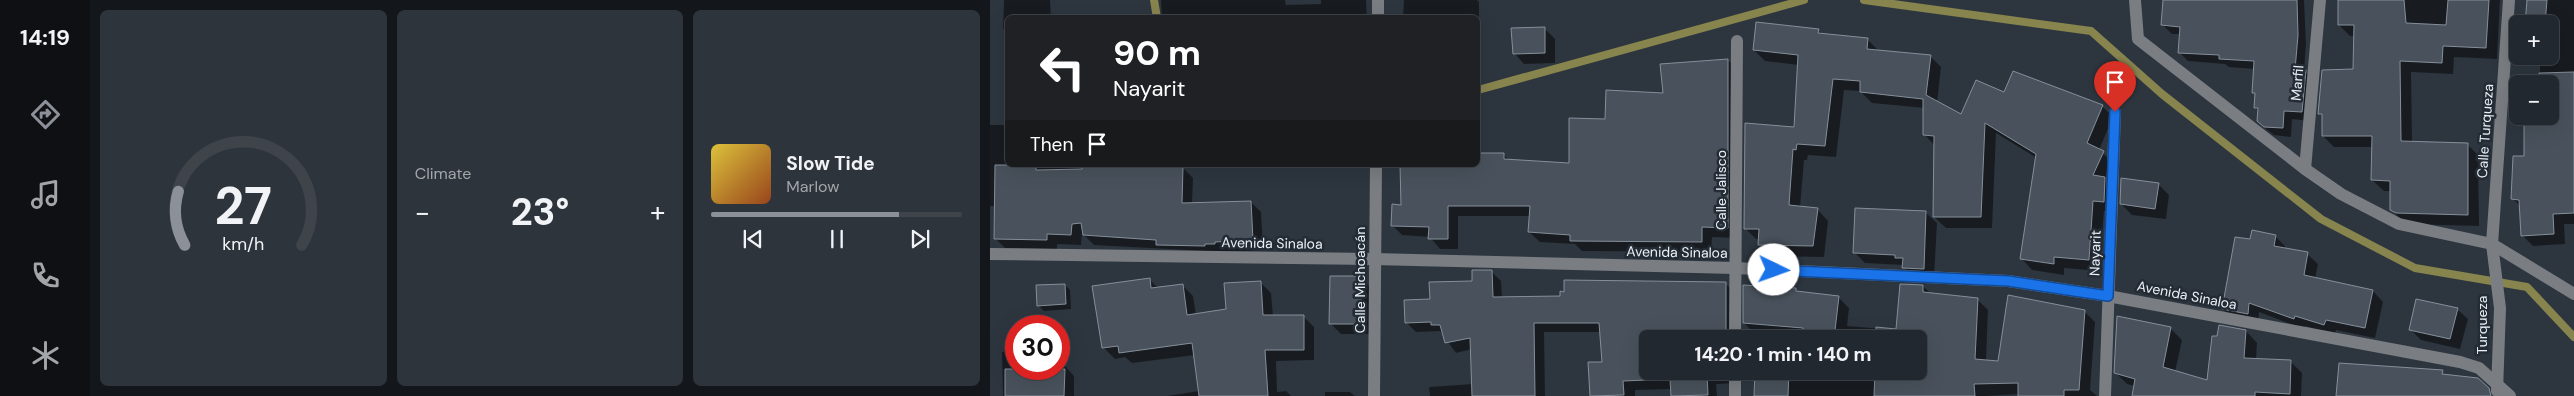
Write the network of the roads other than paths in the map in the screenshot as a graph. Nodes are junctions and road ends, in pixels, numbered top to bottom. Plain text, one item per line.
1 (1378, 0) edge
2 (2135, 0) edge
3 (2320, 0) edge
4 (2509, 0) edge
5 (1378, 15) edge
6 (1737, 41) dead end
7 (2115, 112) dead end
8 (1376, 167) edge
9 (2305, 170) junction
10 (2492, 244) junction
11 (990, 254) edge
12 (1374, 259) junction
13 (2494, 264) joint
14 (1735, 268) junction
15 (2574, 294) edge
16 (2108, 296) junction
17 (1735, 330) edge
18 (1735, 380) edge
19 (2497, 391) edge
20 (1374, 396) edge
21 (1735, 396) edge
22 (2105, 396) edge
23 (2510, 396) edge

1 - 5 street
2 - 9 street
3 - 9 street, Marfil
4 - 10 street, Calle Turqueza
6 - 14 street, Calle Jalisco
7 - 16 street, Nayarit
8 - 12 street, Calle Michoacán
9 - 10 street
10 - 13 street, Calle Turqueza
10 - 15 street
11 - 12 street, Avenida Sinaloa
12 - 14 street, Avenida Sinaloa
12 - 20 street, Calle Michoacán
13 - 19 street, Turqueza
14 - 16 street, Avenida Sinaloa
14 - 17 street, Calle Jalisco
16 - 19 street, Avenida Sinaloa
16 - 22 street, Nayarit
18 - 21 street
19 - 23 street, Avenida Sinaloa

